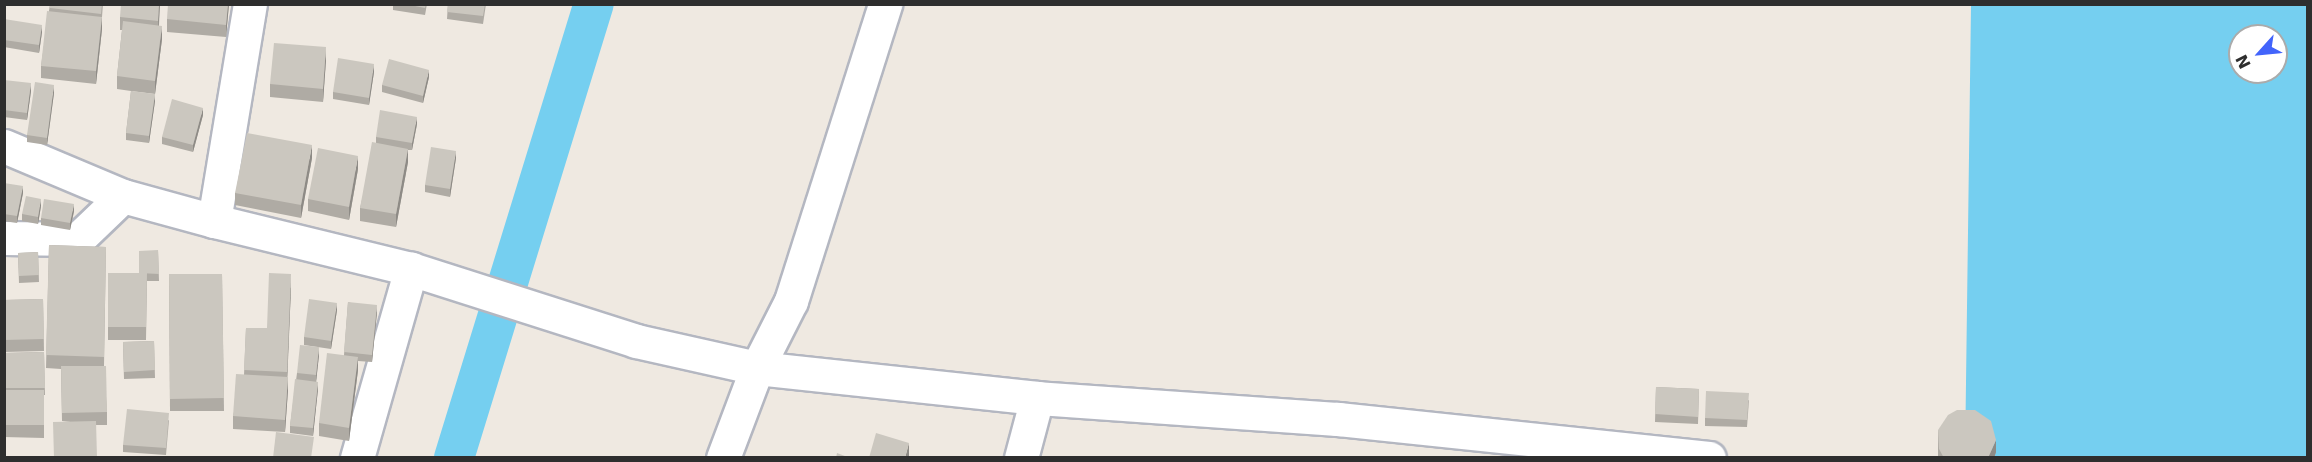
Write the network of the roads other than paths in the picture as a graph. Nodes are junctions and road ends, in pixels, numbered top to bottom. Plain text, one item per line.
1 (250, 4) edge
2 (885, 4) edge
3 (4, 146) edge
4 (123, 196) junction
5 (214, 221) junction
6 (4, 238) edge
7 (411, 269) junction
8 (757, 368) junction
9 (1037, 398) junction
10 (357, 458) edge
11 (723, 458) edge
12 (1021, 458) edge
13 (1709, 458) edge

1 - 5 street
2 - 8 street
3 - 4 street
4 - 5 street
4 - 6 street
5 - 7 street
7 - 8 street
7 - 10 street
8 - 9 street
8 - 11 street
9 - 12 street
9 - 13 street

